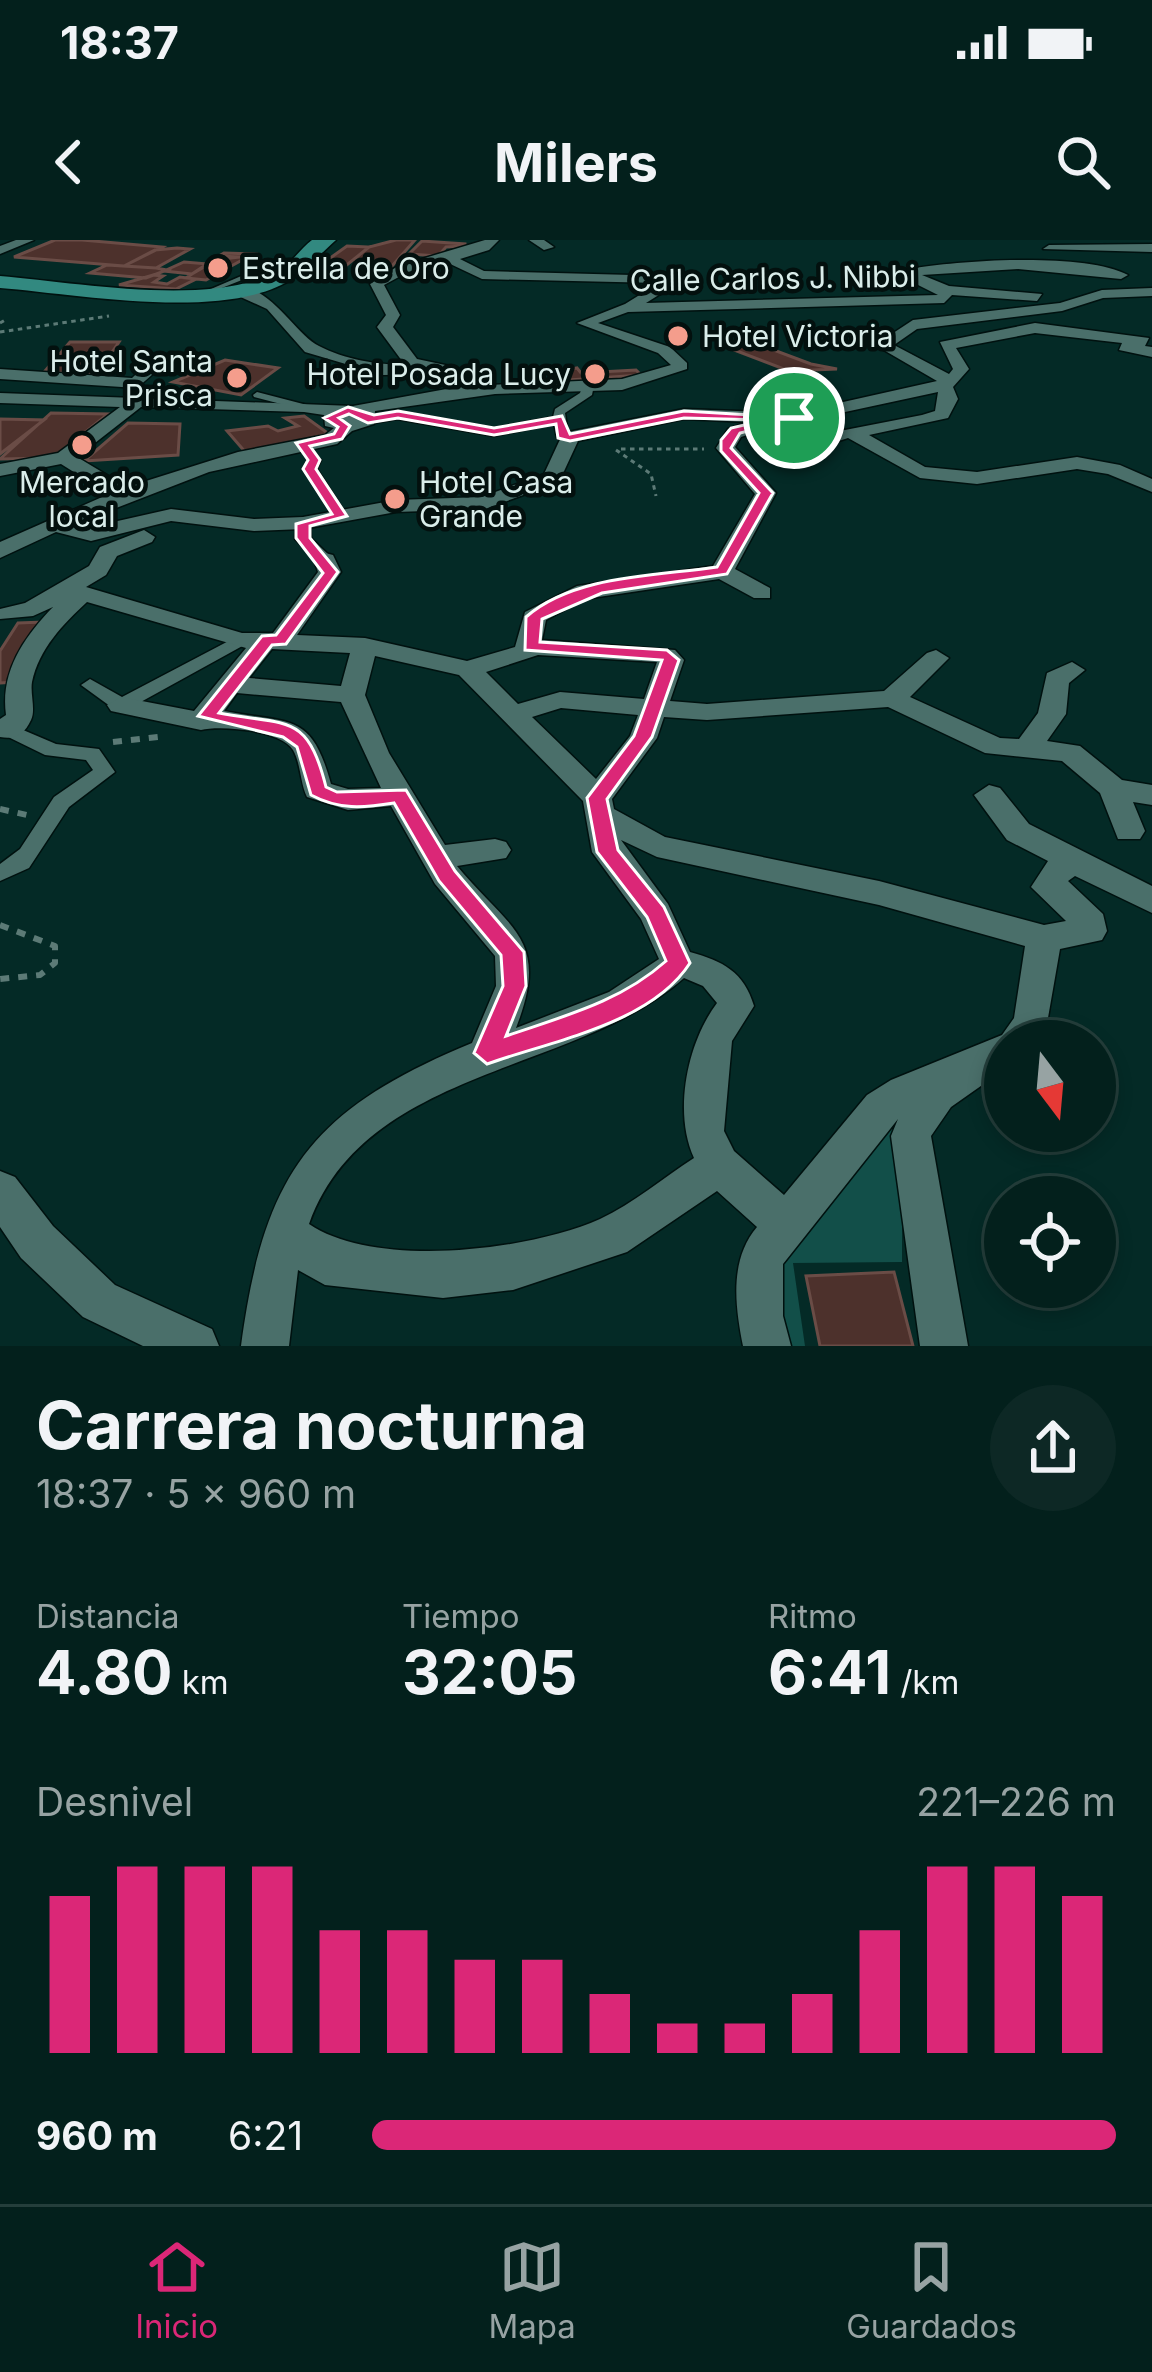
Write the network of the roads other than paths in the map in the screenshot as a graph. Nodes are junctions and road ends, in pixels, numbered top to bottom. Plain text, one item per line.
1 (28, 240) edge
2 (327, 240) edge
3 (453, 240) edge
4 (493, 240) edge
5 (1051, 240) edge
6 (476, 247) junction
7 (1152, 248) edge
8 (0, 250) edge
9 (1036, 250) junction
10 (448, 258) junction
11 (1044, 265) junction
12 (286, 275) junction
13 (1120, 275) dead end
14 (1063, 279) dead end
15 (0, 282) edge
16 (232, 290) junction
17 (947, 290) junction
18 (1145, 291) edge
19 (207, 292) junction
20 (637, 306) junction
21 (1064, 306) junction
22 (1059, 329) junction
23 (1152, 332) edge
24 (1125, 338) junction
25 (455, 351) dead end
26 (1152, 352) edge
27 (163, 358) dead end
28 (435, 368) junction
29 (0, 374) edge
30 (514, 383) dead end
31 (947, 384) junction
32 (589, 385) junction
33 (491, 389) junction
34 (465, 392) junction
35 (137, 393) junction
36 (256, 395) dead end
37 (0, 398) edge
38 (304, 407) junction
39 (0, 415) edge
40 (118, 415) junction
41 (350, 418) junction
42 (794, 418) junction
43 (566, 428) junction
44 (854, 434) junction
45 (308, 452) junction
46 (64, 458) junction
47 (803, 461) dead end
48 (0, 470) edge
49 (1152, 486) edge
50 (125, 495) junction
51 (185, 516) junction
52 (340, 516) junction
53 (303, 524) junction
54 (52, 525) junction
55 (99, 532) junction
56 (124, 544) junction
57 (0, 551) edge
58 (325, 560) joint
59 (722, 571) junction
60 (80, 587) junction
61 (762, 593) dead end
62 (3, 617) edge
63 (262, 640) junction
64 (365, 646) junction
65 (531, 647) junction
66 (936, 658) dead end
67 (468, 670) junction
68 (1072, 670) dead end
69 (90, 685) dead end
70 (235, 686) junction
71 (352, 694) junction
72 (892, 699) junction
73 (121, 705) junction
74 (659, 705) junction
75 (513, 715) junction
76 (204, 718) junction
77 (5, 729) edge
78 (1028, 749) junction
79 (1113, 788) junction
80 (399, 795) junction
81 (989, 795) dead end
82 (1152, 795) edge
83 (600, 807) junction
84 (1129, 832) dead end
85 (495, 850) dead end
86 (436, 857) junction
87 (1070, 863) junction
88 (0, 873) edge
89 (1152, 901) edge
90 (1044, 938) junction
91 (679, 963) junction
92 (1033, 1020) edge
93 (487, 1053) junction
94 (984, 1061) edge
95 (984, 1062) edge
96 (719, 1166) junction
97 (0, 1191) edge
98 (786, 1225) junction
99 (286, 1235) junction
100 (195, 1346) edge
101 (265, 1346) edge
102 (767, 1346) edge
103 (944, 1346) edge

1 - 8 street
2 - 12 main road
3 - 6 street
4 - 6 street
5 - 9 street
6 - 10 street
7 - 9 street
9 - 11 street
10 - 20 street
10 - 28 street
11 - 13 street
11 - 17 street, Calle Carlos J. Nibbi
12 - 16 main road
12 - 19 lane
14 - 18 street
15 - 19 main road
16 - 19 main road
16 - 28 street
17 - 20 street, Calle Carlos J. Nibbi
17 - 21 street
18 - 21 street
20 - 32 street, Calle Carlos J. Nibbi
21 - 22 street
21 - 31 street
22 - 24 street
22 - 31 street
23 - 24 street
24 - 26 street
25 - 28 street
27 - 35 street
28 - 34 street
29 - 35 street
30 - 33 lane
31 - 42 street
31 - 44 street
32 - 33 street, Calle Carlos J. Nibbi
32 - 43 street
33 - 34 street, Calle Carlos J. Nibbi
34 - 41 street, Calle Carlos J. Nibbi
35 - 37 street
35 - 38 street
35 - 40 street
36 - 38 lane
38 - 41 street
39 - 40 street
40 - 46 street
41 - 43 street
41 - 45 street
42 - 43 street
42 - 59 street
43 - 52 street
44 - 47 street
44 - 49 street
45 - 50 street
45 - 52 street
46 - 48 street
46 - 50 street
50 - 54 street
51 - 53 street
51 - 55 street
51 - 56 street
52 - 53 street
53 - 58 street
54 - 55 street
54 - 57 street
55 - 56 street
56 - 60 street
58 - 63 street
59 - 61 street
59 - 65 street
60 - 62 street
60 - 63 street
60 - 77 street
63 - 64 street
63 - 70 street
63 - 73 street
64 - 67 street
64 - 71 street
65 - 67 street
65 - 74 street
66 - 72 street
67 - 75 street
68 - 78 street
69 - 73 street
70 - 71 street
70 - 76 street
71 - 80 street
72 - 74 street
72 - 78 street
73 - 76 street
74 - 75 street
74 - 83 street
75 - 83 street
76 - 80 street
77 - 88 street
78 - 79 street
79 - 82 street
79 - 84 street
80 - 86 street
81 - 87 street
83 - 90 street
83 - 91 street
85 - 86 street
86 - 93 street
87 - 89 street
87 - 90 street
90 - 92 street
91 - 93 street
91 - 96 street
93 - 99 street
94 - 98 street
95 - 103 street
96 - 98 street
96 - 99 street
97 - 100 street
98 - 102 street
99 - 101 street

